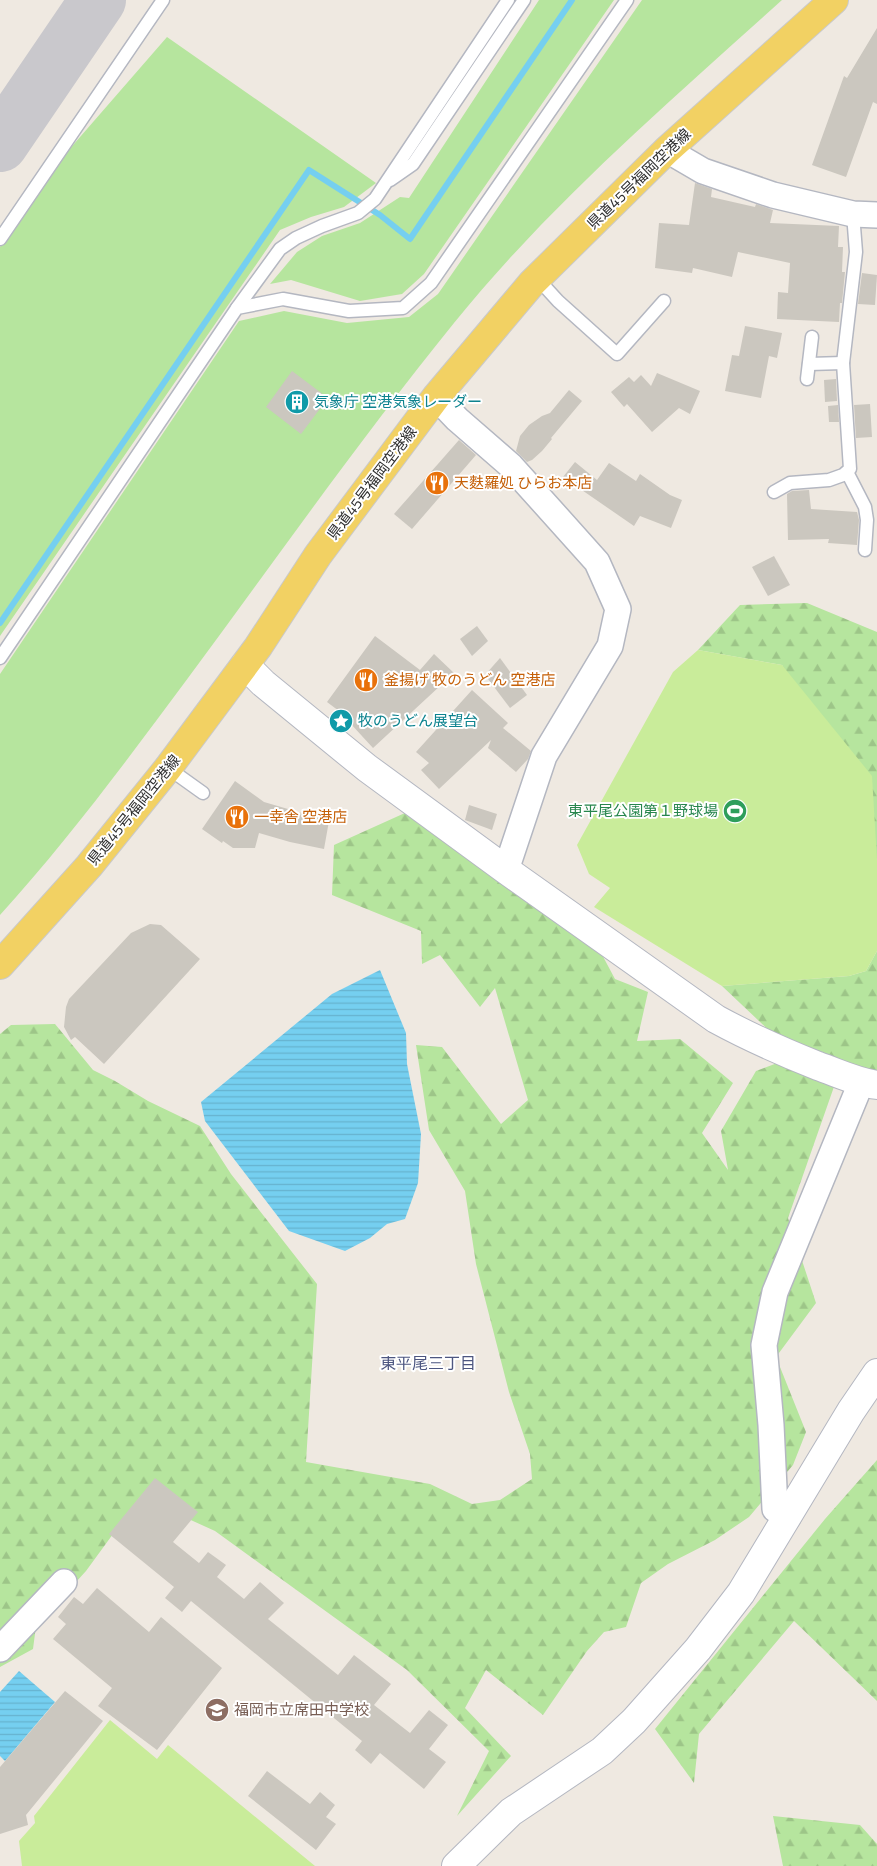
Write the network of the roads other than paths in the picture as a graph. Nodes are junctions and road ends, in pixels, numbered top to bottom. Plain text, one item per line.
1 (163, 0) edge
2 (508, 0) edge
3 (524, 0) edge
4 (627, 0) edge
5 (834, 0) edge
6 (667, 150) junction
7 (384, 184) junction
8 (865, 215) edge
9 (0, 239) edge
10 (537, 278) junction
11 (664, 301) dead end
12 (237, 308) junction
13 (812, 338) dead end
14 (843, 363) junction
15 (809, 364) junction
16 (807, 379) dead end
17 (436, 397) junction
18 (847, 472) junction
19 (774, 492) dead end
20 (864, 550) dead end
21 (0, 658) edge
22 (245, 666) junction
23 (168, 768) junction
24 (203, 793) dead end
25 (506, 870) junction
26 (0, 965) edge
27 (869, 1084) edge
28 (877, 1373) edge
29 (788, 1517) junction
30 (64, 1582) dead end
31 (0, 1649) edge
32 (468, 1862) edge

1 - 9 lane
2 - 7 lane
3 - 7 lane
4 - 12 lane
5 - 6 main road, 県道45号福岡空港線
6 - 8 street
6 - 10 main road, 県道45号福岡空港線
7 - 12 lane
8 - 14 lane
10 - 11 lane
10 - 17 main road, 県道45号福岡空港線
12 - 21 lane
13 - 15 lane
14 - 15 lane
14 - 18 lane
15 - 16 lane
17 - 22 main road, 県道45号福岡空港線
17 - 25 street
18 - 19 lane
18 - 20 lane
22 - 23 main road, 県道45号福岡空港線
22 - 25 street
23 - 24 lane
23 - 26 main road, 県道45号福岡空港線
25 - 27 street
27 - 29 street
28 - 29 street
29 - 32 street
30 - 31 street

